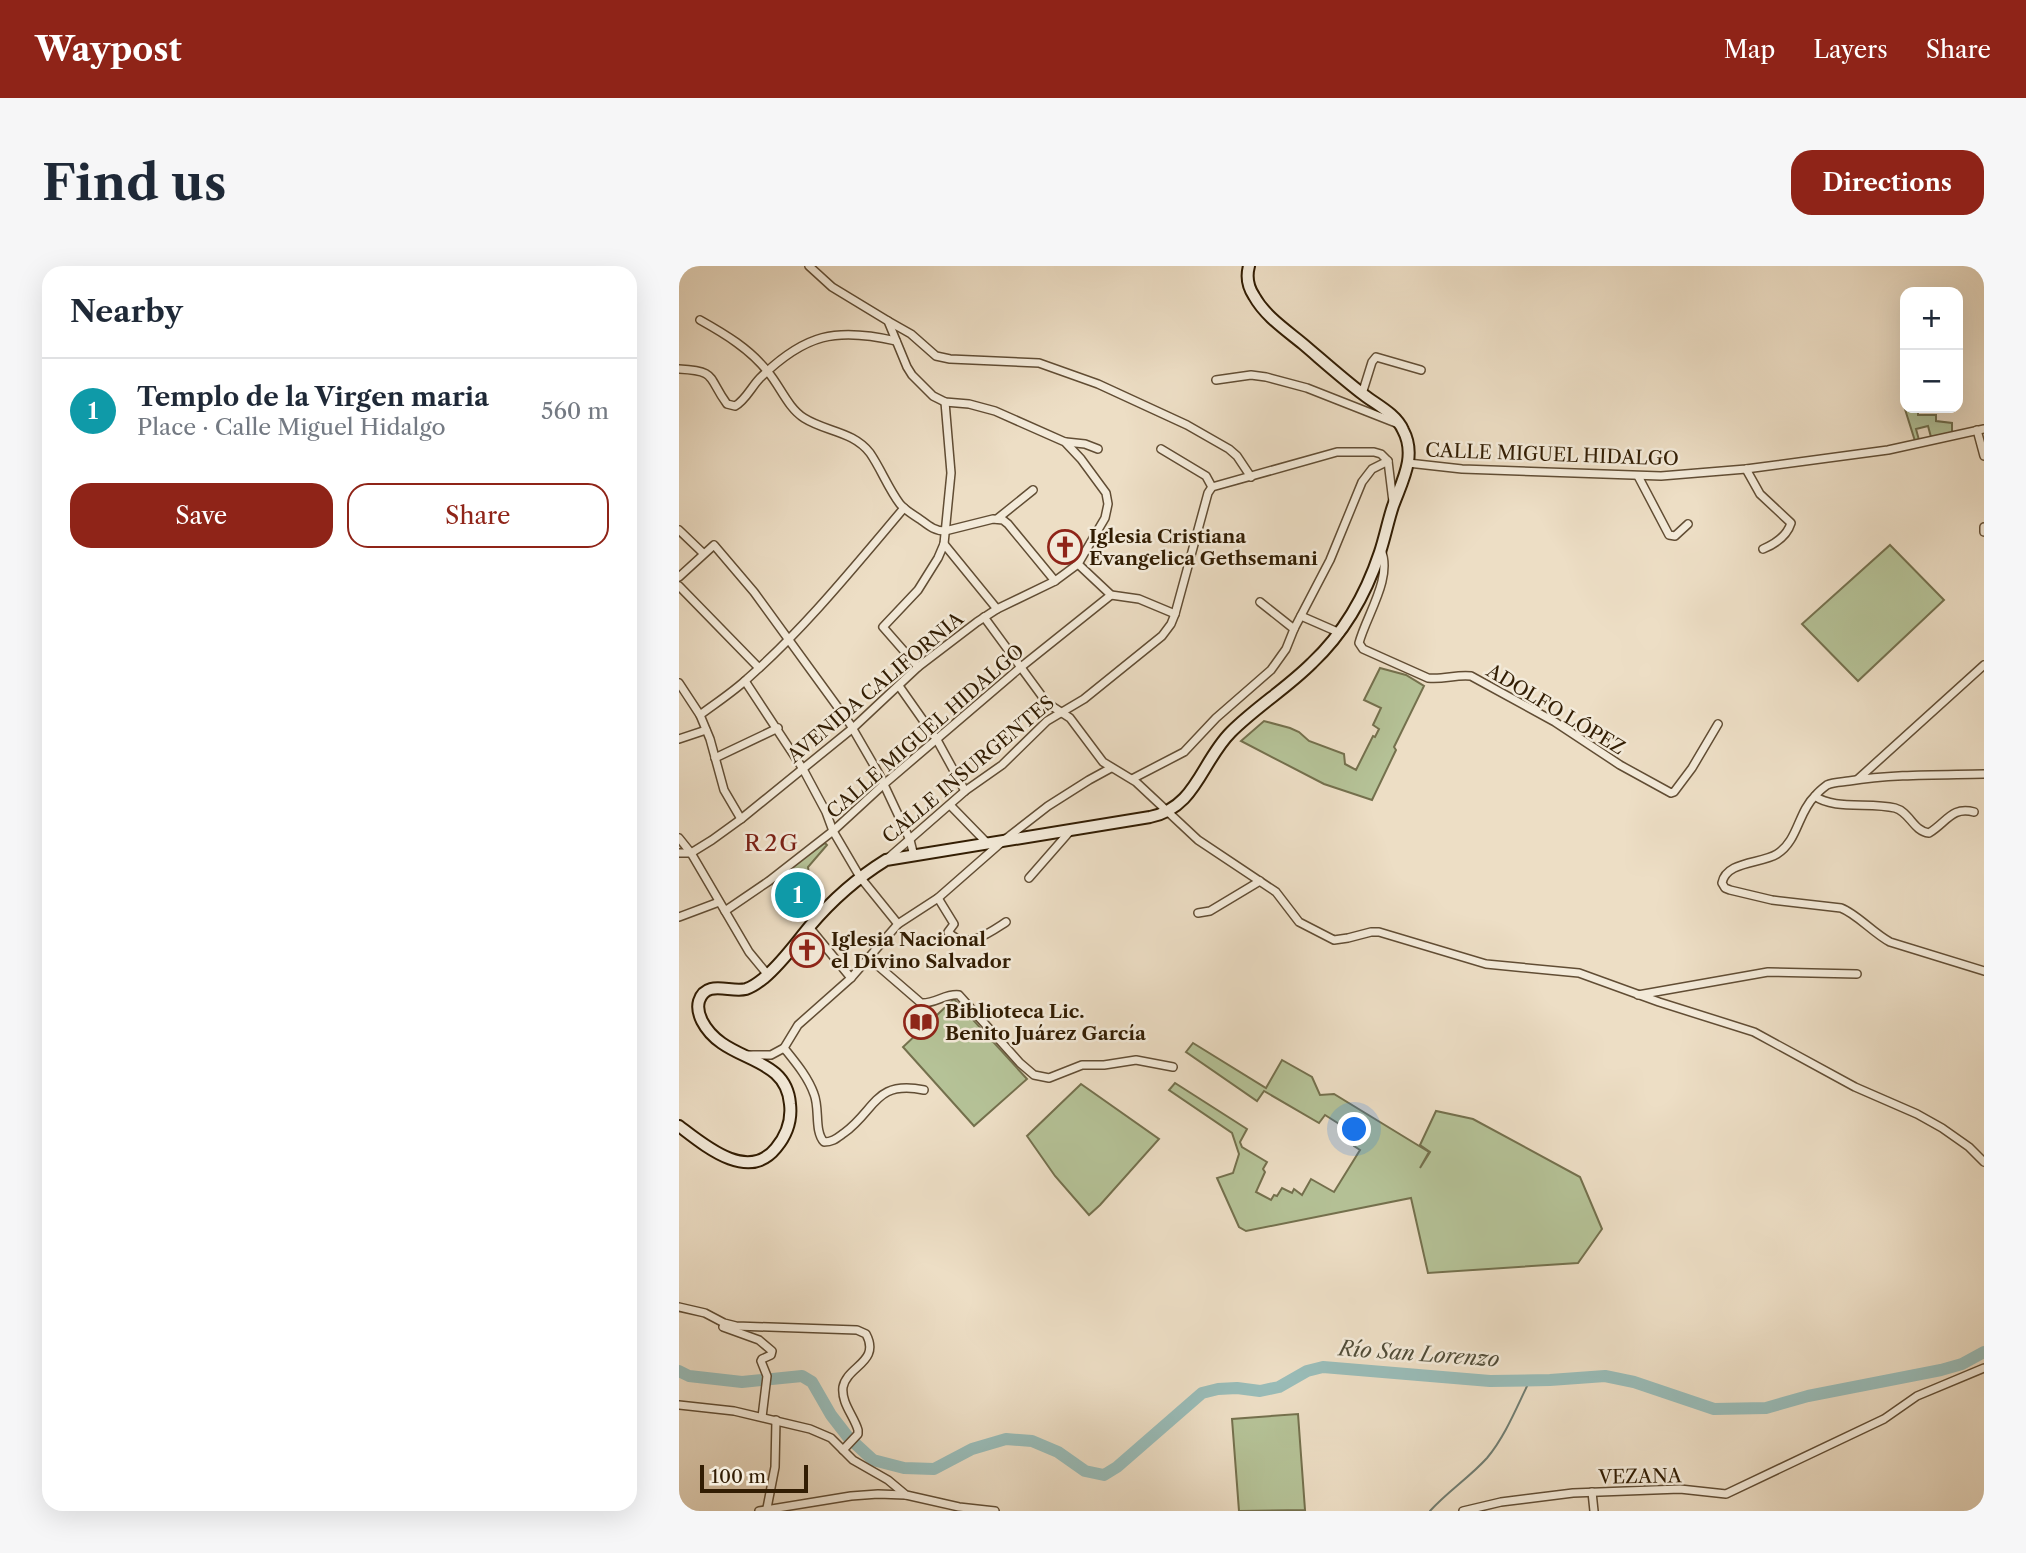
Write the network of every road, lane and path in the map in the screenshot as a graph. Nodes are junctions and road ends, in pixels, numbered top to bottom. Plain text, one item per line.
1 (809, 266) edge
2 (1249, 266) edge
3 (700, 320) dead end
4 (888, 321) junction
5 (896, 341) junction
6 (679, 369) edge
7 (768, 370) junction
8 (1421, 370) dead end
9 (1216, 380) dead end
10 (1362, 394) junction
11 (945, 402) junction
12 (1400, 425) junction
13 (1980, 429) edge
14 (1065, 442) junction
15 (1098, 449) dead end
16 (1161, 449) dead end
17 (1984, 456) edge
18 (1388, 461) junction
19 (1408, 463) junction
20 (1746, 469) junction
21 (1638, 476) junction
22 (1251, 477) junction
23 (1212, 486) junction
24 (1033, 490) dead end
25 (1393, 506) junction
26 (904, 508) junction
27 (997, 519) junction
28 (1688, 524) dead end
29 (679, 530) edge
30 (945, 531) junction
31 (944, 544) junction
32 (1763, 549) dead end
33 (1381, 550) junction
34 (703, 553) junction
35 (1078, 564) junction
36 (679, 577) edge
37 (1055, 581) junction
38 (679, 586) edge
39 (1111, 595) junction
40 (1260, 602) dead end
41 (997, 609) junction
42 (1175, 614) junction
43 (1301, 615) junction
44 (984, 617) junction
45 (1294, 628) junction
46 (1340, 632) junction
47 (788, 639) junction
48 (1984, 665) edge
49 (918, 667) junction
50 (1021, 667) junction
51 (759, 668) junction
52 (745, 681) junction
53 (679, 683) edge
54 (899, 686) junction
55 (1061, 712) junction
56 (700, 715) junction
57 (1718, 724) dead end
58 (778, 728) junction
59 (852, 728) junction
60 (706, 730) junction
61 (679, 738) edge
62 (937, 740) junction
63 (715, 758) junction
64 (1111, 768) junction
65 (803, 769) junction
66 (1984, 774) edge
67 (1132, 779) junction
68 (1859, 779) junction
69 (883, 785) junction
70 (965, 791) junction
71 (1815, 796) junction
72 (950, 805) junction
73 (1974, 812) dead end
74 (1168, 813) junction
75 (741, 819) junction
76 (1072, 830) junction
77 (833, 831) junction
78 (679, 838) edge
79 (910, 840) junction
80 (1003, 841) junction
81 (987, 843) junction
82 (679, 853) edge
83 (691, 853) junction
84 (914, 856) junction
85 (885, 860) junction
86 (860, 877) junction
87 (1030, 878) dead end
88 (1260, 881) junction
89 (938, 898) junction
90 (719, 902) junction
91 (725, 911) junction
92 (1198, 914) dead end
93 (679, 917) edge
94 (1006, 922) dead end
95 (898, 924) junction
96 (809, 927) junction
97 (869, 958) junction
98 (1984, 971) edge
99 (1857, 974) dead end
100 (768, 975) junction
101 (851, 978) junction
102 (1638, 995) junction
103 (785, 1048) junction
104 (742, 1055) junction
105 (1173, 1067) dead end
106 (924, 1090) dead end
107 (679, 1126) edge
108 (1984, 1162) edge
109 (679, 1307) edge
110 (705, 1312) junction
111 (1984, 1368) edge
112 (679, 1405) edge
113 (762, 1417) junction
114 (776, 1420) junction
115 (843, 1450) junction
116 (1592, 1492) junction
117 (906, 1494) junction
118 (816, 1507) edge
119 (1501, 1507) edge
120 (763, 1510) edge
121 (995, 1511) edge
122 (1463, 1511) edge
123 (1594, 1511) edge

1 - 4 street
2 - 10 main road
3 - 7 street
4 - 5 street
4 - 22 street
5 - 7 street
5 - 11 street
6 - 7 street
7 - 26 street
8 - 10 street
9 - 12 street
10 - 12 main road
11 - 14 street, AVENIDA CALIFORNIA
11 - 30 street
12 - 19 main road
13 - 17 street
13 - 20 street, CALLE MIGUEL HIDALGO
14 - 15 street
14 - 35 street, AVENIDA CALIFORNIA
16 - 23 street
18 - 22 street
18 - 25 street
18 - 43 street
19 - 21 street, CALLE MIGUEL HIDALGO
19 - 25 main road
20 - 21 street, CALLE MIGUEL HIDALGO
20 - 32 street
21 - 28 street
22 - 23 street
23 - 42 street, CALLE INSURGENTES
24 - 27 street
25 - 33 main road
26 - 30 street
26 - 47 street
27 - 30 street
27 - 37 street
29 - 34 street
30 - 31 street
31 - 41 street
31 - 49 street
33 - 46 main road
33 - 57 street, ADOLFO LÓPEZ
34 - 36 street
34 - 47 street
35 - 37 street, AVENIDA CALIFORNIA
35 - 39 street
37 - 41 street, AVENIDA CALIFORNIA
38 - 51 street
39 - 42 street
39 - 50 street, CALLE MIGUEL HIDALGO
40 - 45 street
41 - 44 street, AVENIDA CALIFORNIA
42 - 55 street, CALLE INSURGENTES
43 - 45 street
43 - 46 street
44 - 49 street, AVENIDA CALIFORNIA
44 - 50 street
45 - 67 street
46 - 74 main road
47 - 51 street
47 - 59 street
48 - 68 street
49 - 54 street, AVENIDA CALIFORNIA
50 - 55 street
50 - 62 street, CALLE MIGUEL HIDALGO
51 - 52 street
52 - 56 street
52 - 58 street
53 - 56 street
54 - 59 street, AVENIDA CALIFORNIA
54 - 62 street
55 - 64 street
55 - 70 street, CALLE INSURGENTES
56 - 60 street
58 - 63 street
58 - 65 street
59 - 65 street, AVENIDA CALIFORNIA
59 - 69 street
60 - 61 street
60 - 63 street
62 - 69 street, CALLE MIGUEL HIDALGO
62 - 70 street
63 - 75 street
64 - 67 street
64 - 80 street
65 - 75 street, AVENIDA CALIFORNIA
65 - 77 street
66 - 68 street
67 - 74 street
68 - 71 street
69 - 77 street, CALLE MIGUEL HIDALGO
69 - 79 street
70 - 72 street, CALLE INSURGENTES
71 - 73 street
71 - 98 street
72 - 79 street, CALLE INSURGENTES
72 - 81 street
74 - 76 main road
74 - 88 street
75 - 83 street, AVENIDA CALIFORNIA
76 - 80 main road
76 - 87 street
77 - 86 street
77 - 91 street, CALLE MIGUEL HIDALGO
78 - 83 street
79 - 84 street
79 - 85 street, CALLE INSURGENTES
80 - 81 main road
80 - 89 street
81 - 84 main road
82 - 83 street
83 - 90 street
84 - 85 main road
85 - 86 main road, CALLE INSURGENTES
86 - 95 street
86 - 96 main road, CALLE INSURGENTES
88 - 92 street
88 - 102 street
89 - 94 street
89 - 95 street
90 - 91 street
90 - 93 street
91 - 100 street
95 - 97 street
96 - 100 main road, CALLE INSURGENTES
96 - 101 street
97 - 101 street
97 - 105 street
99 - 102 street
100 - 104 main road
101 - 103 street
102 - 108 street
103 - 104 street
103 - 106 street
104 - 107 main road
109 - 110 street
110 - 113 street
110 - 115 street
111 - 116 street, VEZANA
112 - 113 street
113 - 114 street
114 - 115 street
114 - 120 street
115 - 117 street
116 - 119 street, VEZANA
116 - 123 street
117 - 118 street
117 - 121 street
118 - 120 street
119 - 122 street, VEZANA

